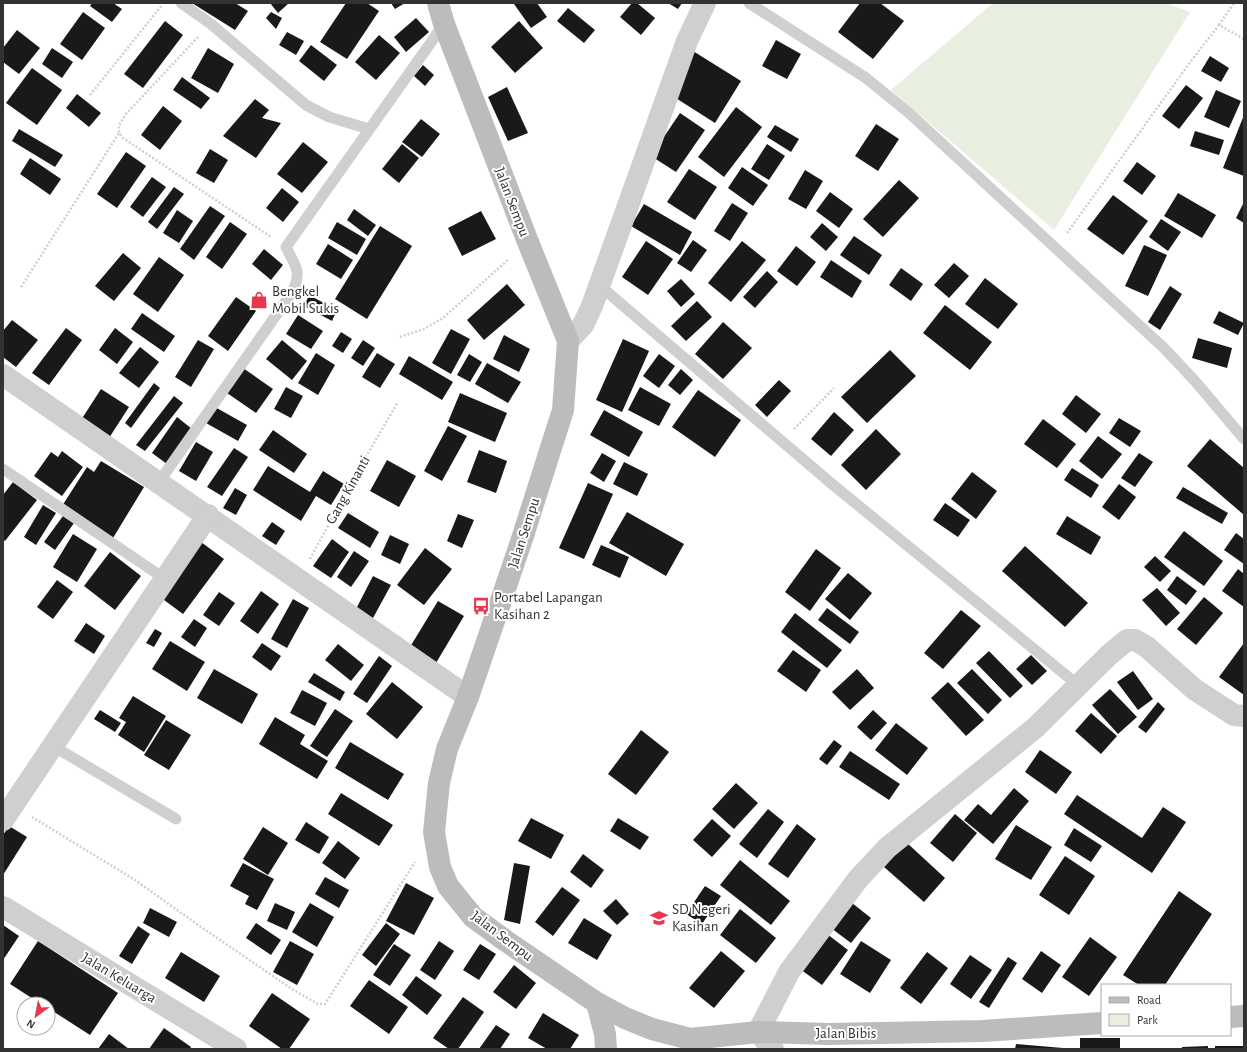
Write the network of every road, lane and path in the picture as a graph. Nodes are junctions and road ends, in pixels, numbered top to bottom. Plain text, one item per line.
1 (163, 3) edge
2 (180, 3) edge
3 (438, 3) edge
4 (705, 3) edge
5 (749, 3) edge
6 (1234, 3) edge
7 (210, 24) junction
8 (444, 24) junction
9 (1219, 25) junction
10 (1244, 39) edge
11 (90, 95) dead end
12 (369, 129) junction
13 (119, 132) junction
14 (528, 242) junction
15 (286, 247) junction
16 (1056, 248) junction
17 (599, 285) junction
18 (21, 287) dead end
19 (400, 337) dead end
20 (568, 341) junction
21 (3, 375) edge
22 (834, 388) dead end
23 (398, 402) dead end
24 (1244, 439) edge
25 (783, 441) junction
26 (3, 469) edge
27 (159, 482) junction
28 (208, 515) junction
29 (298, 578) junction
30 (165, 579) junction
31 (1078, 685) junction
32 (468, 697) junction
33 (1244, 716) edge
34 (53, 746) junction
35 (8, 813) edge
36 (176, 819) dead end
37 (434, 832) junction
38 (3, 907) edge
39 (597, 1003) junction
40 (1244, 1016) edge
41 (1231, 1017) edge
42 (1101, 1023) edge
43 (758, 1032) junction
44 (690, 1039) junction
45 (236, 1049) edge
46 (606, 1049) edge
47 (663, 1049) edge
48 (774, 1049) edge

1 - 11 path
2 - 7 lane
3 - 8 main road, Jalan Sempu
4 - 17 street
5 - 16 lane
6 - 9 path
7 - 12 lane
7 - 13 path
8 - 12 lane
8 - 14 main road, Jalan Sempu
9 - 10 path
9 - 16 path
12 - 15 lane
13 - 15 path
13 - 18 path
14 - 19 path
14 - 20 main road, Jalan Sempu
15 - 27 lane
16 - 24 lane
17 - 20 street
17 - 25 lane
20 - 32 main road, Jalan Sempu
21 - 27 street
22 - 25 path
23 - 29 path, Gang Kinanti
25 - 31 lane
26 - 30 lane
27 - 28 street
28 - 29 street
28 - 30 street
29 - 32 street
30 - 34 street
31 - 33 street
31 - 43 street
32 - 37 main road, Jalan Sempu
34 - 35 street
34 - 36 lane
35 - 37 path
37 - 39 main road, Jalan Sempu
38 - 45 street, Jalan Keluarga
39 - 44 main road, Jalan Bibis
39 - 46 main road
40 - 41 main road
42 - 43 main road, Jalan Bibis
43 - 44 main road, Jalan Bibis
43 - 48 street
44 - 47 main road

